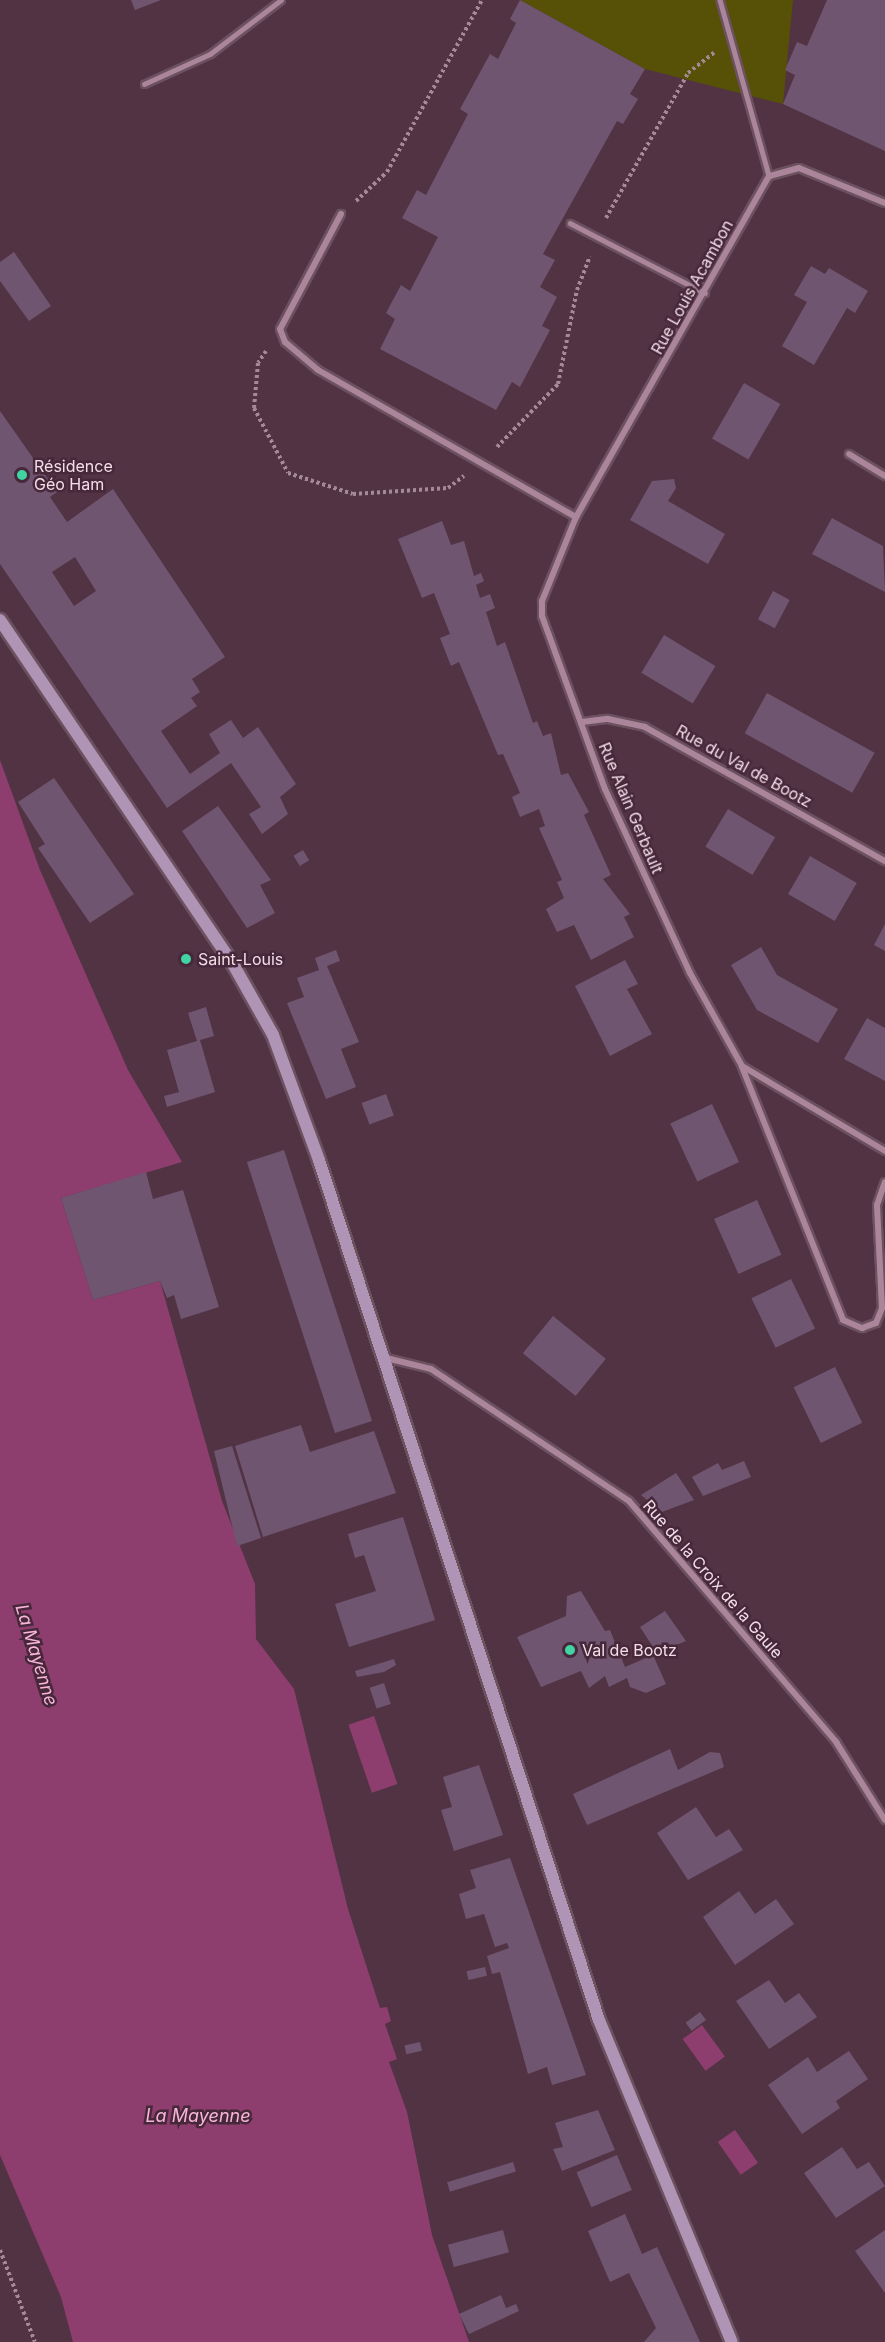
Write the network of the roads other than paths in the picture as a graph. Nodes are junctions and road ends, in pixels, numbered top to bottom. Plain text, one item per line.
1 (281, 0) edge
2 (720, 0) edge
3 (144, 84) dead end
4 (769, 176) junction
5 (885, 202) edge
6 (341, 214) road end
7 (570, 223) dead end
8 (705, 293) junction
9 (849, 454) dead end
10 (885, 476) edge
11 (576, 518) junction
12 (0, 620) edge
13 (582, 722) junction
14 (885, 861) edge
15 (742, 1066) junction
16 (885, 1151) edge
17 (885, 1182) edge
18 (381, 1357) junction
19 (885, 1820) edge
20 (732, 2342) edge

1 - 3 lane
2 - 4 lane
4 - 5 street
4 - 8 street, Rue Louis Acambon
6 - 11 street
7 - 8 lane
8 - 11 street, Rue Louis Acambon
9 - 10 street
11 - 13 street, Rue Alain Gerbault
12 - 18 main road
13 - 14 street, Rue du Val de Bootz
13 - 15 street, Rue Alain Gerbault
15 - 16 street
15 - 17 street, Rue Alain Gerbault
18 - 19 street, Rue de la Croix de la Gaule
18 - 20 main road

